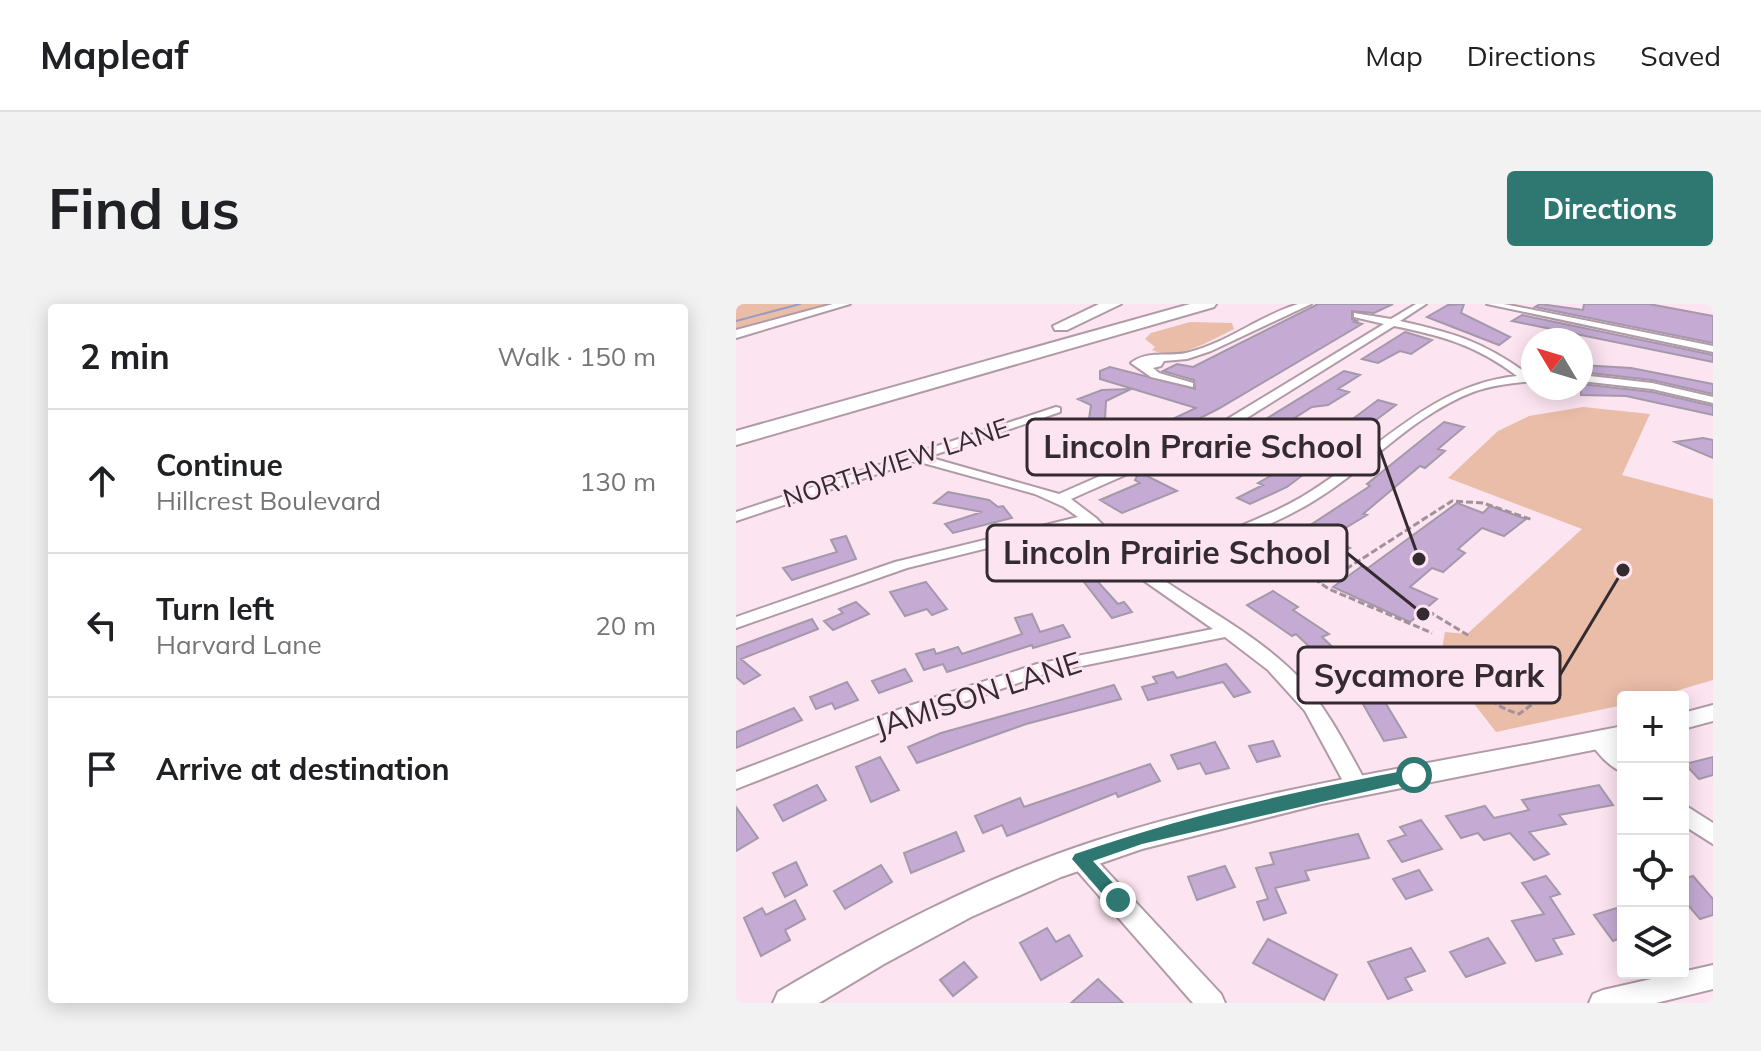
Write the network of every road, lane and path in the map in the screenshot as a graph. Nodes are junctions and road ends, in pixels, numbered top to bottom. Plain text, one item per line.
1 (845, 304) edge
2 (1113, 304) edge
3 (1169, 304) edge
4 (1208, 304) edge
5 (1307, 304) edge
6 (1422, 304) edge
7 (1491, 304) edge
8 (1357, 315) dead end
9 (1392, 322) junction
10 (1039, 332) dead end
11 (736, 334) edge
12 (1713, 349) edge
13 (1521, 373) edge
14 (1521, 379) edge
15 (1593, 379) edge
16 (1189, 385) dead end
17 (1713, 400) edge
18 (1056, 410) dead end
19 (736, 423) edge
20 (736, 438) edge
21 (916, 457) junction
22 (1060, 499) junction
23 (736, 517) edge
24 (1088, 519) junction
25 (1533, 520) dead end
26 (1242, 530) junction
27 (1138, 569) junction
28 (1319, 582) junction
29 (1428, 611) dead end
30 (736, 623) edge
31 (1227, 631) junction
32 (1432, 633) dead end
33 (1471, 637) dead end
34 (1487, 650) dead end
35 (1531, 691) dead end
36 (1713, 713) edge
37 (1689, 719) edge
38 (1611, 737) edge
39 (1623, 763) edge
40 (736, 781) edge
41 (1357, 786) junction
42 (1689, 817) edge
43 (1713, 835) edge
44 (1081, 859) junction
45 (1713, 977) edge
46 (794, 1002) edge
47 (1211, 1003) edge
48 (1603, 1003) edge

1 - 11 street
2 - 10 highway
3 - 19 highway
4 - 20 highway
5 - 16 street
6 - 9 street
7 - 12 street
8 - 9 street
9 - 13 street
9 - 22 street
14 - 26 street
15 - 17 street
18 - 21 street, NORTHVIEW LANE
21 - 22 street
21 - 23 street, NORTHVIEW LANE
22 - 24 street
24 - 27 street
24 - 30 street
25 - 28 path
26 - 27 street
26 - 28 path
27 - 31 street
28 - 32 path
29 - 33 path
31 - 40 street, JAMISON LANE
31 - 41 street
34 - 35 path
36 - 37 street
38 - 39 street
38 - 41 street
41 - 44 street
42 - 43 street
44 - 46 street
44 - 47 street
45 - 48 street

